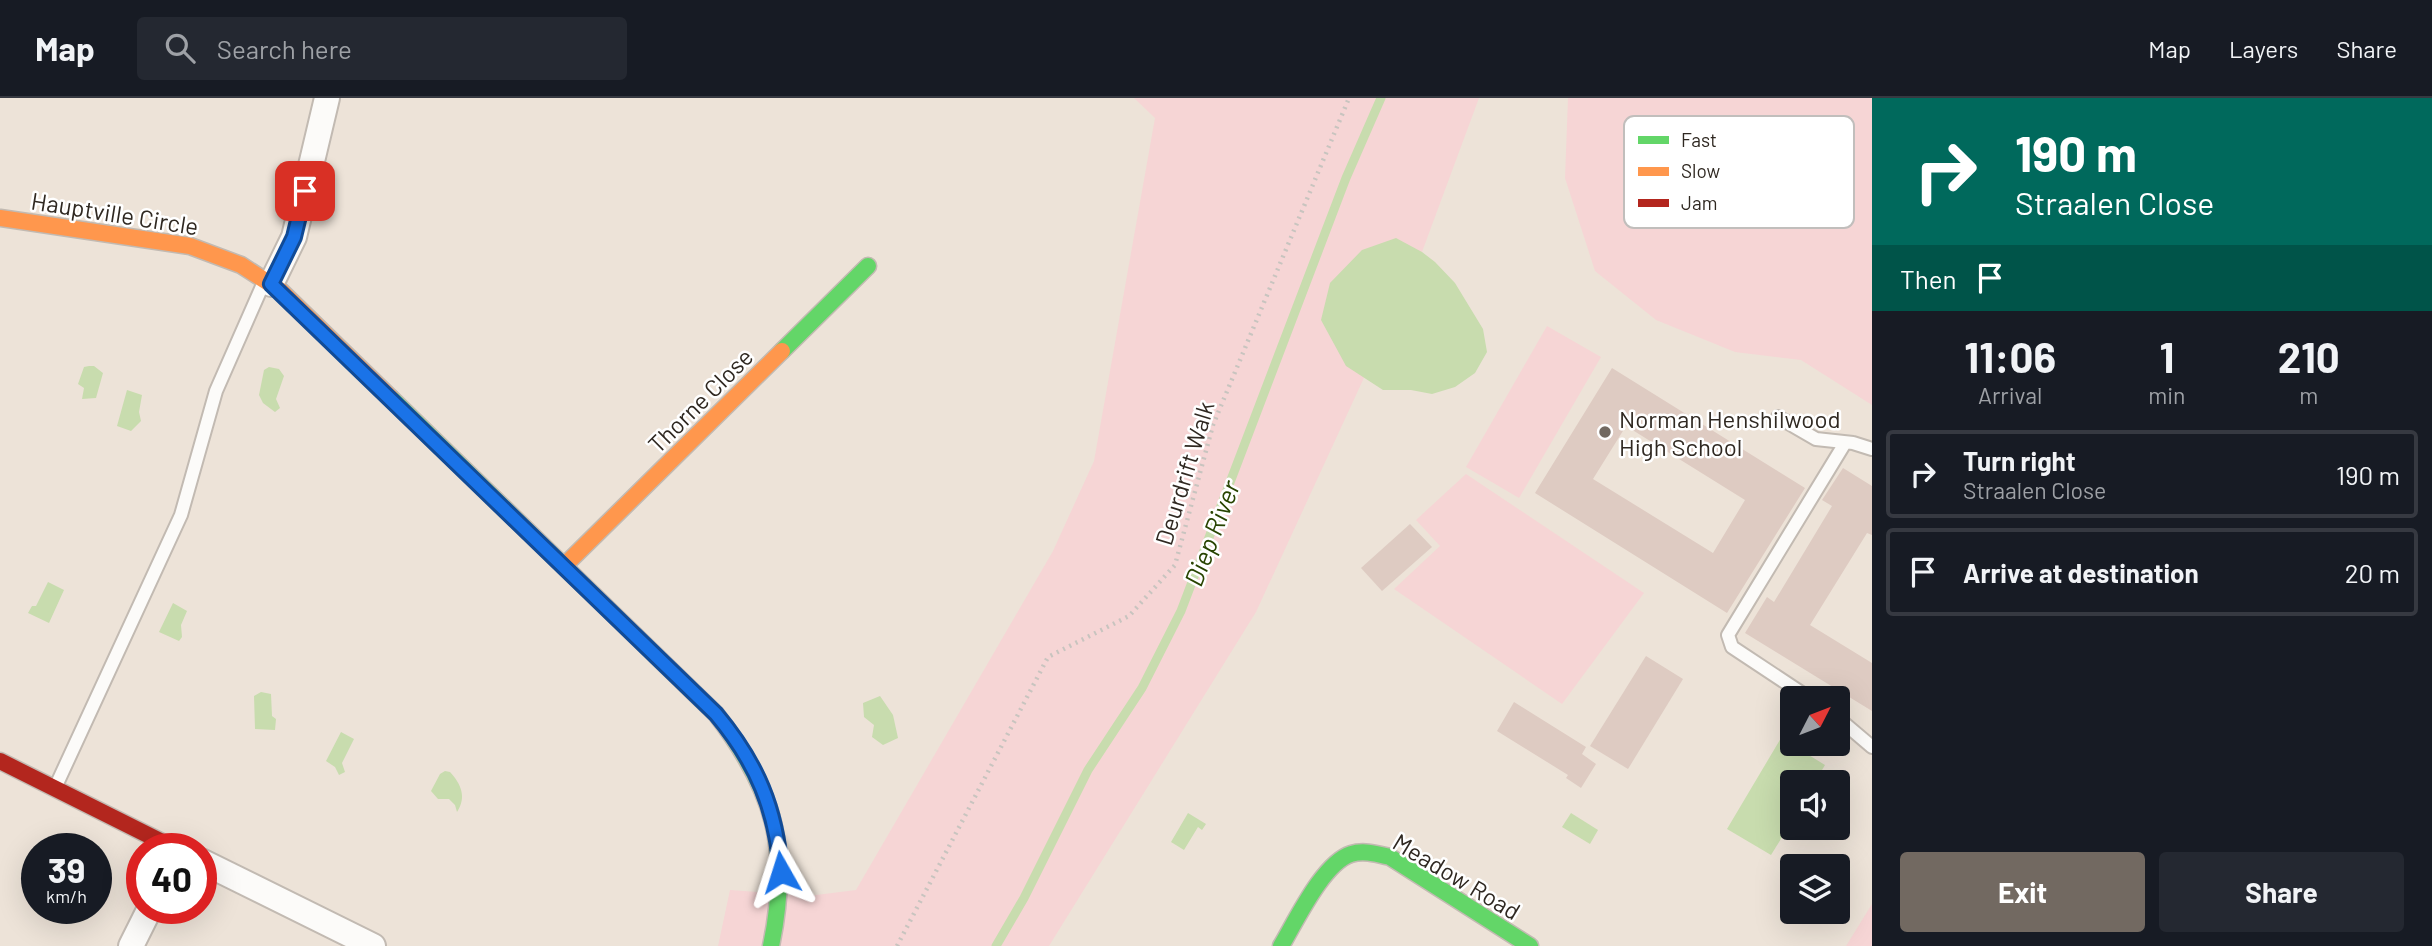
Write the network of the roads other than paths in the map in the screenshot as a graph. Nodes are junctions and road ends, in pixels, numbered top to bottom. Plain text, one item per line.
1 (327, 98) edge
2 (0, 218) edge
3 (868, 266) dead end
4 (268, 282) junction
5 (1778, 417) dead end
6 (1845, 443) junction
7 (1872, 449) edge
8 (564, 566) junction
9 (1791, 686) edge
10 (1850, 728) edge
11 (1872, 747) edge
12 (0, 761) edge
13 (55, 789) junction
14 (144, 833) edge
15 (217, 869) edge
16 (142, 924) edge
17 (131, 946) edge
18 (373, 946) edge
19 (771, 946) edge
20 (1281, 946) edge
21 (1530, 946) edge

1 - 4 street
2 - 4 street, Hauptville Circle
3 - 8 street, Thorne Close
4 - 8 street, Hauptville Circle
4 - 13 lane
5 - 6 lane
6 - 7 lane
6 - 9 lane
8 - 19 street, Hauptville Circle
10 - 11 lane
12 - 13 street
13 - 14 street
15 - 18 street
16 - 17 street
20 - 21 street, Meadow Road

